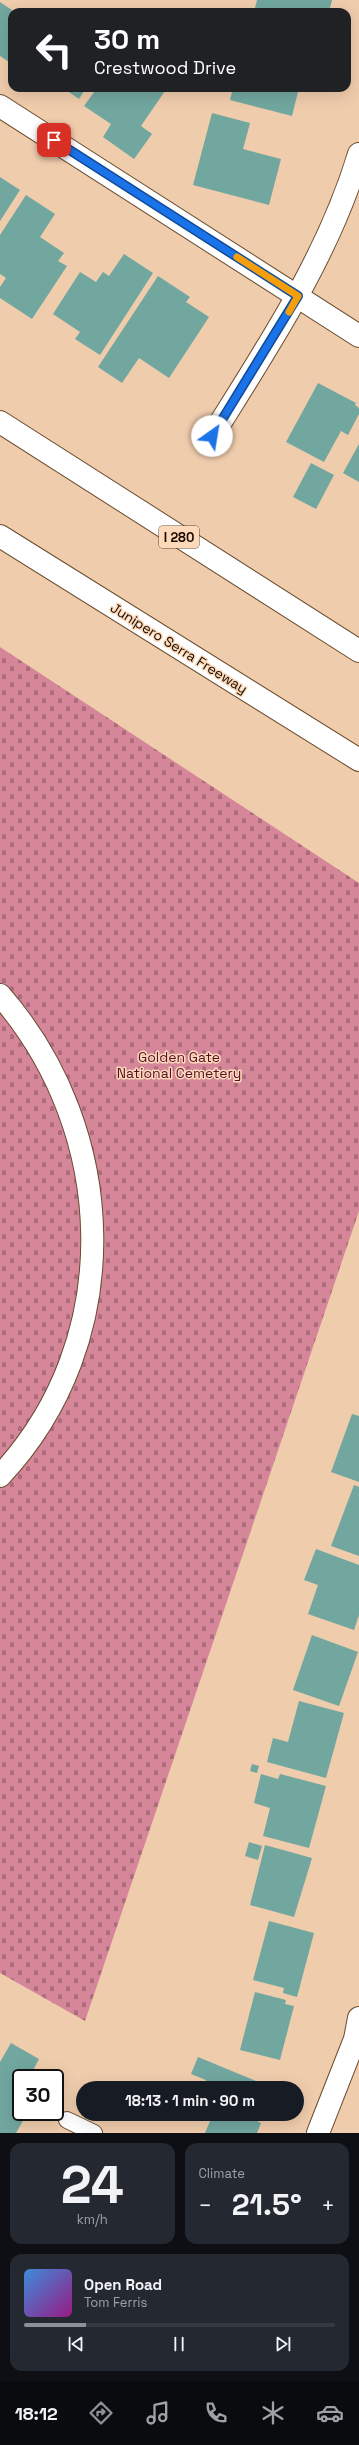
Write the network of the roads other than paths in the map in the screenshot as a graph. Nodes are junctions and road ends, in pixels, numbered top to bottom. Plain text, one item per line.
1 (0, 106) edge
2 (359, 154) edge
3 (298, 296) junction
4 (359, 336) edge
5 (0, 422) edge
6 (212, 436) dead end
7 (0, 536) edge
8 (359, 651) edge
9 (359, 760) edge
10 (0, 995) edge
11 (0, 1476) edge
12 (359, 2018) edge
13 (67, 2120) dead end
14 (94, 2133) edge
15 (318, 2133) edge

1 - 3 main road
2 - 3 main road
3 - 4 main road
3 - 6 main road
5 - 8 main road, I 280
7 - 9 main road, Junipero Serra Freeway
10 - 11 main road
12 - 15 main road
13 - 14 lane

